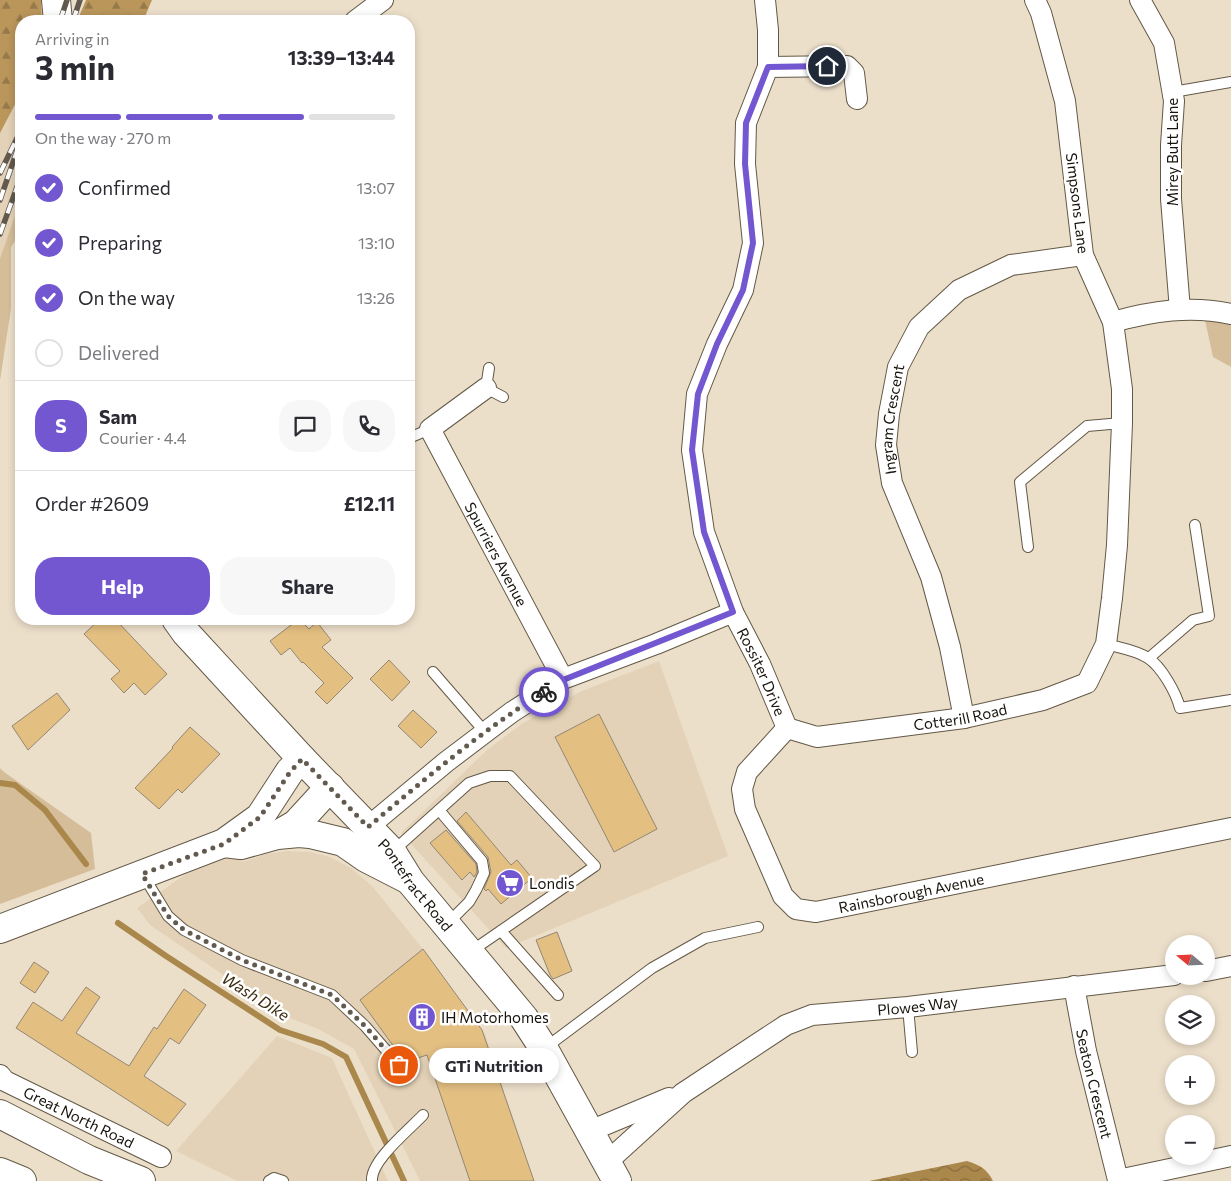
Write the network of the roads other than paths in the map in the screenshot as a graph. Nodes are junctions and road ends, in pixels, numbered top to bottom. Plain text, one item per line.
1 (56, 0) edge
2 (383, 0) edge
3 (765, 0) edge
4 (1035, 0) edge
5 (1140, 0) edge
6 (57, 15) edge
7 (363, 15) edge
8 (768, 67) junction
9 (1231, 82) edge
10 (1173, 92) junction
11 (857, 99) dead end
12 (1083, 255) junction
13 (1180, 310) junction
14 (1231, 314) edge
15 (1113, 322) junction
16 (489, 368) dead end
17 (495, 393) joint
18 (1122, 423) junction
19 (430, 429) junction
20 (415, 435) edge
21 (1195, 525) dead end
22 (1028, 547) dead end
23 (733, 612) junction
24 (180, 625) edge
25 (1106, 644) junction
26 (1149, 658) junction
27 (433, 672) dead end
28 (563, 680) junction
29 (1231, 700) edge
30 (964, 718) junction
31 (787, 728) junction
32 (485, 732) junction
33 (302, 759) junction
34 (330, 786) junction
35 (439, 810) junction
36 (368, 827) junction
37 (1231, 828) edge
38 (277, 836) junction
39 (224, 844) junction
40 (392, 852) junction
41 (142, 874) junction
42 (410, 881) junction
43 (447, 924) junction
44 (758, 927) dead end
45 (0, 929) edge
46 (501, 931) junction
47 (470, 952) junction
48 (1231, 966) edge
49 (1215, 969) edge
50 (1165, 976) edge
51 (1074, 986) junction
52 (558, 996) dead end
53 (908, 1007) junction
54 (544, 1049) junction
55 (912, 1052) dead end
56 (399, 1065) dead end
57 (0, 1075) edge
58 (682, 1093) junction
59 (423, 1115) dead end
60 (3, 1116) edge
61 (590, 1131) junction
62 (1231, 1156) edge
63 (161, 1157) dead end
64 (0, 1172) edge
65 (612, 1172) edge
66 (22, 1181) edge
67 (141, 1181) edge
68 (269, 1181) edge
69 (283, 1181) edge
70 (372, 1181) edge
71 (1118, 1181) edge

1 - 6 main road
2 - 7 street
3 - 8 street, Rossiter Drive
4 - 12 street, Simpsons Lane
5 - 10 street, Mirey Butt Lane
8 - 11 street
8 - 23 street, Rossiter Drive
9 - 10 lane
10 - 13 street, Mirey Butt Lane
12 - 15 street, Simpsons Lane
12 - 30 street, Ingram Crescent
13 - 14 street
13 - 15 street
15 - 18 street, Simpsons Lane
16 - 17 lane
17 - 19 street
18 - 22 lane
18 - 25 street, Simpsons Lane
19 - 20 lane
19 - 28 street, Spurriers Avenue
21 - 26 lane
23 - 28 street
23 - 31 street, Rossiter Drive
24 - 33 main road, Pontefract Road
25 - 26 lane
25 - 30 street, Cotterill Road
26 - 29 lane
27 - 32 lane
28 - 32 street
30 - 31 street, Cotterill Road
31 - 37 street, Rainsborough Avenue
32 - 36 street
33 - 34 main road, Pontefract Road
33 - 39 main road
34 - 36 main road, Pontefract Road
34 - 38 main road
35 - 40 lane
35 - 43 lane
35 - 46 lane
36 - 40 main road, Pontefract Road
38 - 39 main road
38 - 42 main road
39 - 41 main road
40 - 42 main road, Pontefract Road
41 - 45 main road
41 - 56 lane
42 - 43 main road, Pontefract Road
43 - 47 main road, Pontefract Road
44 - 54 lane
46 - 47 lane
46 - 52 lane
47 - 54 main road, Pontefract Road
48 - 49 street
50 - 51 street, Plowes Way
51 - 53 street, Plowes Way
51 - 71 street, Seaton Crescent
53 - 55 lane
53 - 58 street, Plowes Way
54 - 61 main road, Pontefract Road
57 - 63 street, Great North Road
58 - 61 street, Plowes Way
58 - 65 street, Plowes Way
59 - 70 lane
60 - 67 main road
61 - 65 main road, Pontefract Road
62 - 71 street, Seaton Crescent
64 - 66 main road
68 - 69 lane

